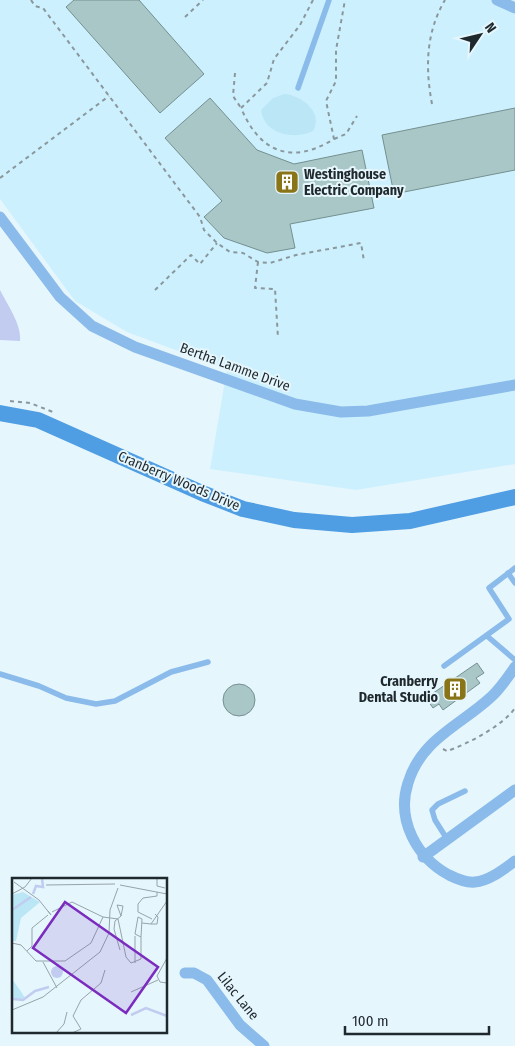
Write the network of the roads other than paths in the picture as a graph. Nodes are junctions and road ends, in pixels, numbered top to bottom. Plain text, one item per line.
1 (328, 0) edge
2 (497, 0) edge
3 (515, 8) edge
4 (298, 88) dead end
5 (0, 217) edge
6 (515, 385) edge
7 (0, 413) edge
8 (515, 486) edge
9 (515, 497) edge
10 (483, 504) junction
11 (515, 568) edge
12 (508, 573) junction
13 (515, 583) edge
14 (515, 615) edge
15 (509, 619) junction
16 (487, 636) junction
17 (515, 660) edge
18 (208, 662) dead end
19 (444, 666) dead end
20 (515, 667) edge
21 (0, 674) edge
22 (515, 790) edge
23 (465, 791) dead end
24 (447, 839) junction
25 (423, 856) junction
26 (515, 861) edge
27 (185, 973) dead end
28 (264, 1046) edge

1 - 4 lane
2 - 3 street
5 - 6 street, Bertha Lamme Drive
7 - 10 street, Cranberry Woods Drive
8 - 10 street, Cranberry Woods Drive
9 - 10 street, Cranberry Woods Drive
11 - 12 lane
12 - 13 lane
12 - 15 lane
14 - 15 lane
15 - 16 lane
16 - 17 lane
16 - 19 lane
18 - 21 lane
20 - 25 street
22 - 24 street
23 - 24 lane
24 - 25 street
25 - 26 street
27 - 28 street, Lilac Lane

